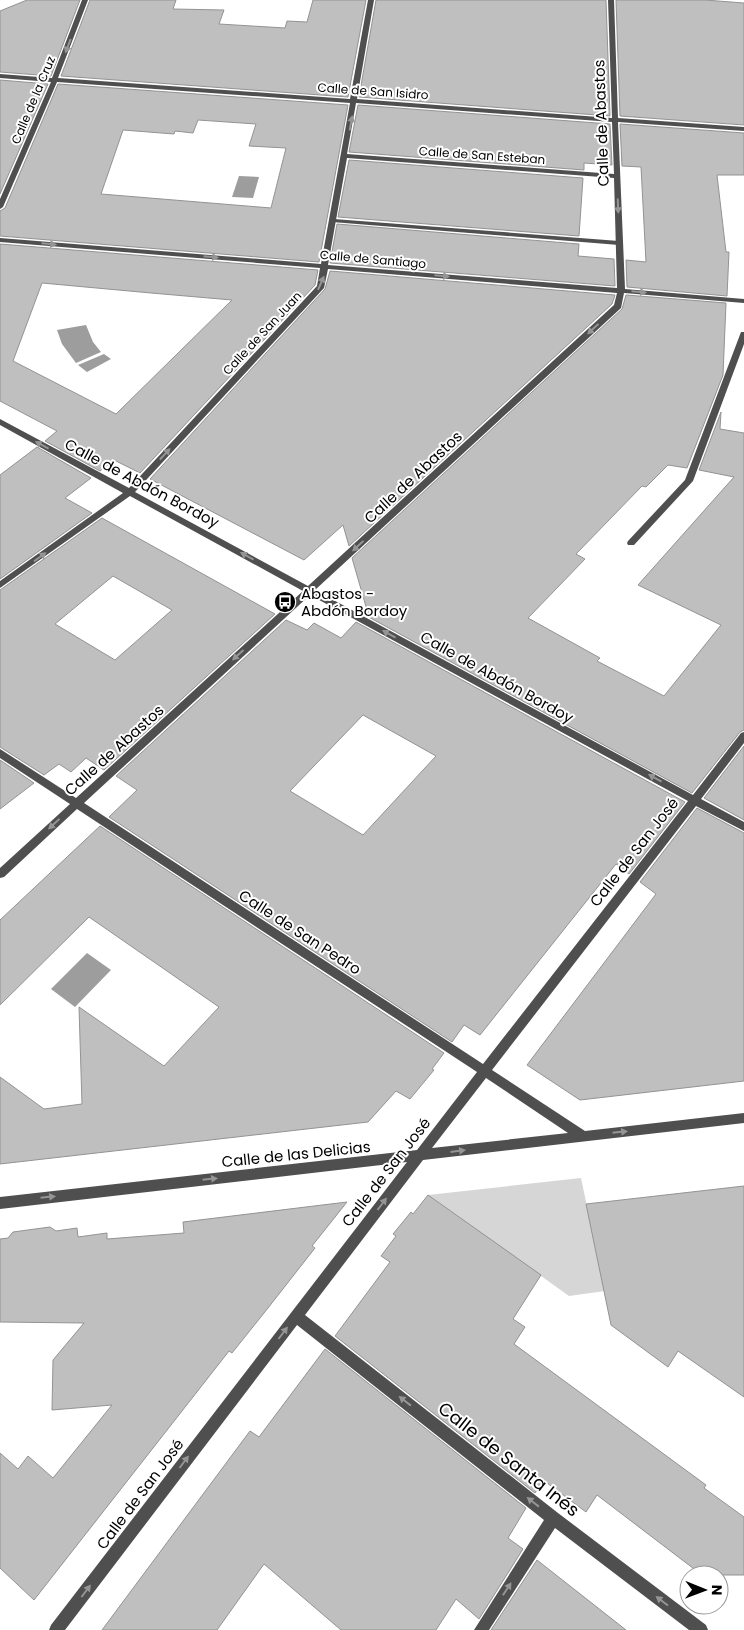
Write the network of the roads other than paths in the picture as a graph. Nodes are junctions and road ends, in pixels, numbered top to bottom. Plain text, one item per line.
1 (85, 0) edge
2 (371, 0) edge
3 (611, 0) edge
4 (0, 76) edge
5 (55, 79) junction
6 (354, 101) junction
7 (615, 120) junction
8 (744, 129) edge
9 (345, 156) junction
10 (617, 176) junction
11 (0, 207) edge
12 (334, 221) junction
13 (0, 240) edge
14 (619, 243) junction
15 (326, 266) junction
16 (621, 291) junction
17 (744, 301) edge
18 (744, 334) edge
19 (0, 422) edge
20 (130, 492) junction
21 (631, 543) dead end
22 (0, 585) edge
23 (310, 590) junction
24 (744, 736) edge
25 (0, 753) edge
26 (695, 800) junction
27 (77, 803) junction
28 (744, 827) edge
29 (0, 874) edge
30 (484, 1071) junction
31 (744, 1118) edge
32 (583, 1136) junction
33 (419, 1156) junction
34 (0, 1203) edge
35 (296, 1316) junction
36 (553, 1518) junction
37 (56, 1630) edge
38 (481, 1630) edge
39 (701, 1630) edge

1 -> 5 street, Calle de la Cruz
2 - 6 street, Calle de San Juan
3 - 7 street, Calle de Abastos
4 - 5 street, Calle de San Isidro
5 - 6 street, Calle de San Isidro
5 - 11 street, Calle de la Cruz
6 - 7 street, Calle de San Isidro
9 -> 6 street, Calle de San Juan
7 - 8 street, Calle de San Isidro
7 - 10 street, Calle de Abastos
9 - 10 street, Calle de San Esteban
9 - 12 street, Calle de San Juan
10 -> 14 street, Calle de Abastos
12 - 14 street
12 - 15 street, Calle de San Juan
13 -> 15 street, Calle de Santiago
14 - 16 street, Calle de Abastos
15 -> 16 street, Calle de Santiago
20 -> 15 street, Calle de San Juan
16 -> 17 street, Calle de Santiago
16 -> 23 street, Calle de Abastos
18 - 21 street
20 -> 19 street, Calle de Abdón Bordoy
22 -> 20 street, Calle de San Juan
23 -> 20 street, Calle de Abdón Bordoy
26 -> 23 street, Calle de Abdón Bordoy
23 -> 27 street, Calle de Abastos
24 - 26 street, Calle de San José
25 - 27 street, Calle de San Pedro
26 - 28 street, Calle de Abdón Bordoy
26 - 30 street, Calle de San José
27 -> 29 street, Calle de Abastos
27 - 30 street, Calle de San Pedro
30 - 32 street, Calle de San Pedro
30 - 33 street, Calle de San José
32 -> 31 street, Calle de las Delicias
33 -> 32 street, Calle de las Delicias
34 -> 33 street, Calle de las Delicias
35 -> 33 street, Calle de San José
36 -> 35 street, Calle de Santa Inés
37 -> 35 street, Calle de San José
38 -> 36 street
39 -> 36 street, Calle de Santa Inés

